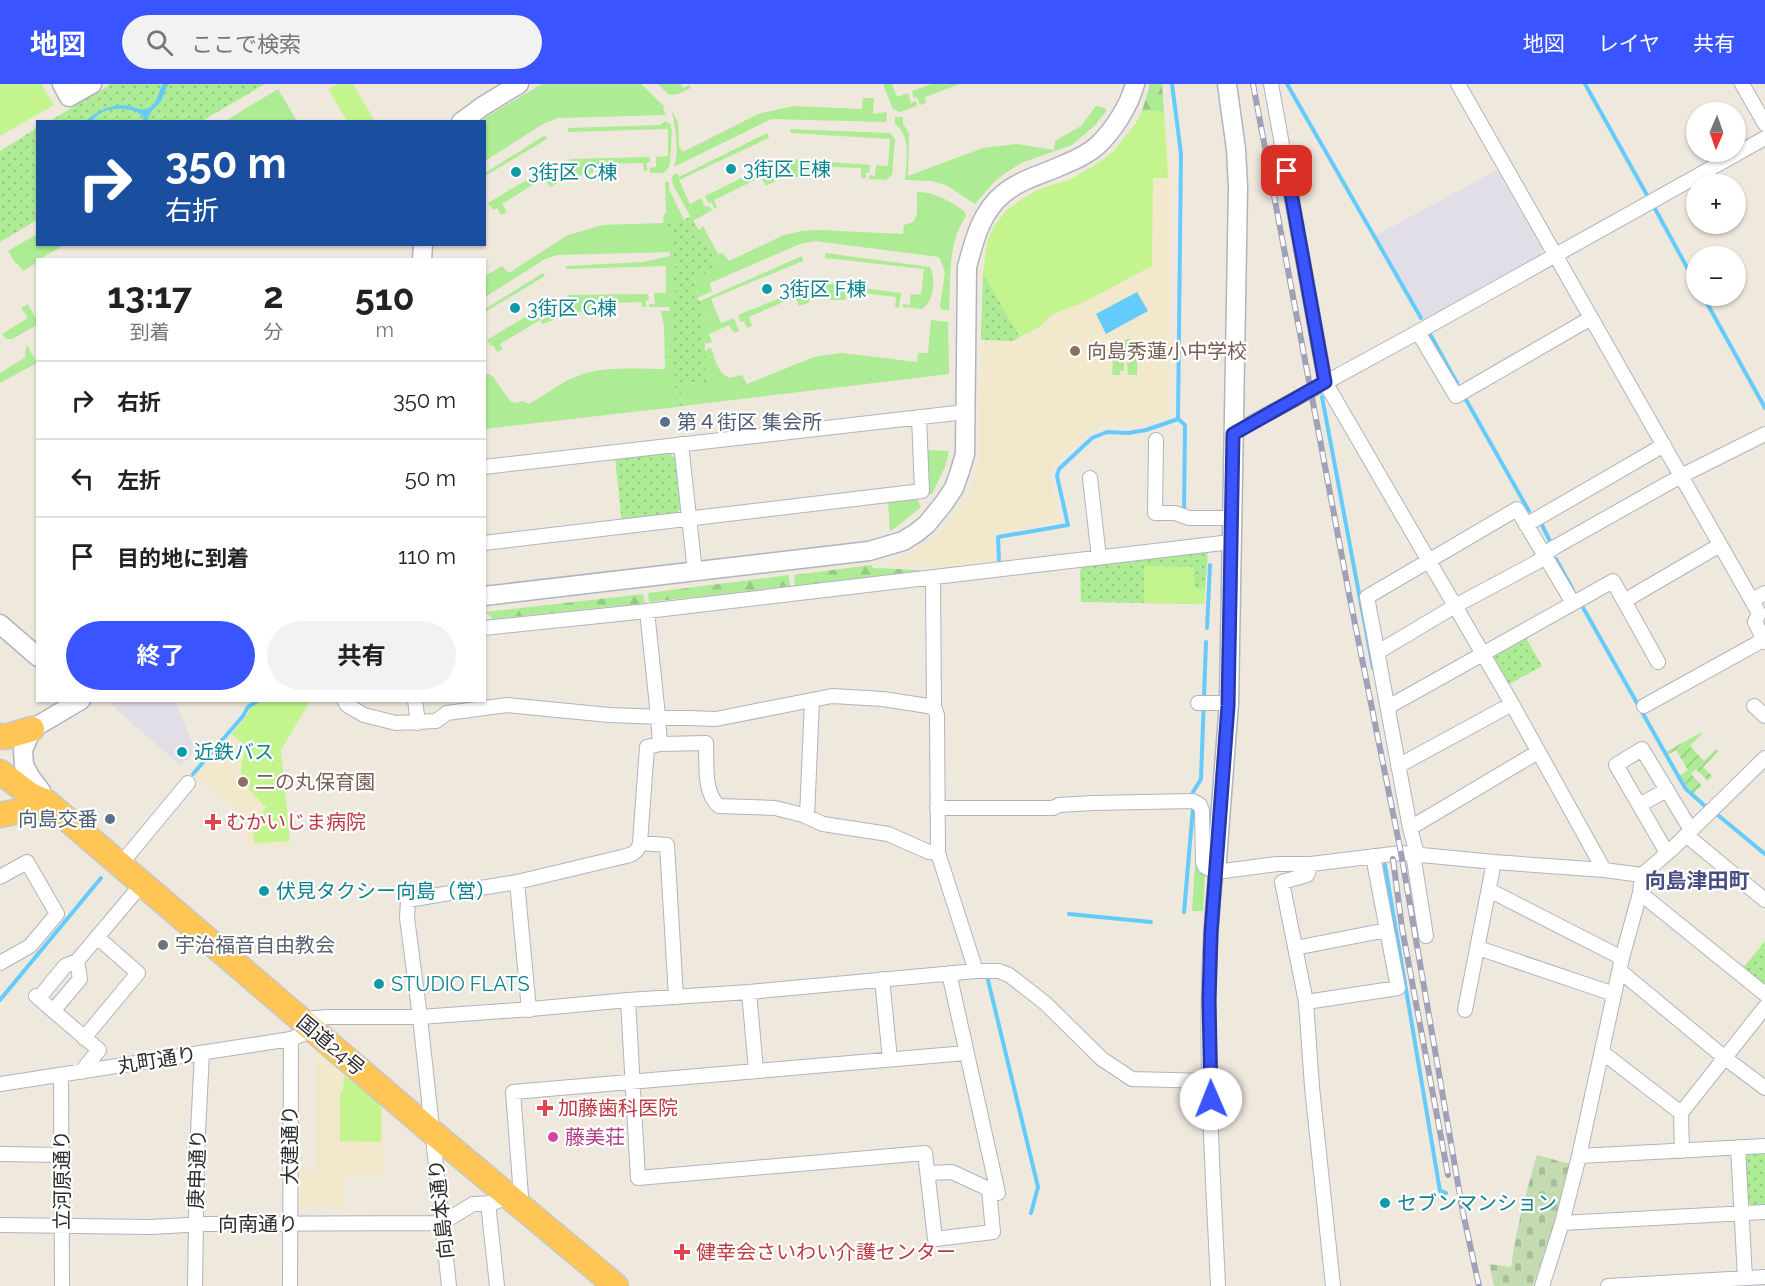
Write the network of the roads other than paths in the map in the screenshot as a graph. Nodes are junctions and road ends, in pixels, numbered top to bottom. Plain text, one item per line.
1 (62, 84) edge
2 (92, 84) edge
3 (519, 84) edge
4 (1135, 84) edge
5 (1227, 84) edge
6 (1271, 84) edge
7 (1458, 84) edge
8 (1742, 84) edge
9 (464, 120) edge
10 (1765, 124) edge
11 (1765, 138) edge
12 (1555, 255) junction
13 (1591, 318) junction
14 (1418, 332) junction
15 (1325, 382) junction
16 (965, 412) junction
17 (919, 417) junction
18 (1233, 434) junction
19 (1765, 434) edge
20 (1156, 440) dead end
21 (681, 444) junction
22 (1664, 445) junction
23 (486, 467) edge
24 (1681, 476) junction
25 (1090, 478) dead end
26 (1232, 518) junction
27 (688, 519) junction
28 (1526, 525) junction
29 (1231, 542) junction
30 (486, 543) edge
31 (1720, 545) junction
32 (1544, 554) junction
33 (1099, 558) junction
34 (1429, 561) junction
35 (695, 572) junction
36 (933, 578) junction
37 (1765, 593) edge
38 (486, 596) edge
39 (1752, 600) junction
40 (1624, 601) junction
41 (1573, 603) junction
42 (1455, 606) junction
43 (646, 612) junction
44 (0, 624) edge
45 (486, 628) edge
46 (1764, 641) edge
47 (1378, 652) junction
48 (1482, 654) junction
49 (36, 655) edge
50 (1658, 662) dead end
51 (812, 700) junction
52 (78, 702) edge
53 (345, 702) edge
54 (415, 702) edge
55 (1202, 703) dead end
56 (1228, 703) junction
57 (1512, 704) junction
58 (1644, 706) dead end
59 (1754, 706) dead end
60 (934, 707) junction
61 (1388, 707) junction
62 (658, 716) junction
63 (1765, 716) edge
64 (418, 723) junction
65 (32, 729) junction
66 (0, 736) edge
67 (660, 744) junction
68 (1538, 752) junction
69 (0, 756) edge
70 (1765, 758) edge
71 (1398, 766) junction
72 (0, 772) edge
73 (188, 783) dead end
74 (1667, 790) junction
75 (44, 796) junction
76 (1639, 805) junction
77 (938, 808) junction
78 (0, 815) edge
79 (807, 817) junction
80 (66, 818) junction
81 (1410, 828) junction
82 (1688, 833) junction
83 (640, 843) junction
84 (1667, 853) junction
85 (938, 854) junction
86 (1415, 854) junction
87 (1373, 856) junction
88 (1494, 862) junction
89 (1311, 864) junction
90 (120, 865) junction
91 (1604, 870) junction
92 (1216, 872) junction
93 (1642, 875) junction
94 (0, 877) edge
95 (517, 882) junction
96 (142, 884) junction
97 (1489, 890) junction
98 (1640, 893) junction
99 (1765, 900) edge
100 (1388, 930) junction
101 (1426, 936) dead end
102 (97, 937) junction
103 (1295, 948) junction
104 (1478, 948) junction
105 (77, 961) junction
106 (0, 963) edge
107 (1621, 964) junction
108 (976, 971) junction
109 (949, 973) junction
110 (882, 979) junction
111 (749, 992) junction
112 (1614, 994) junction
113 (1765, 994) edge
114 (675, 997) junction
115 (628, 1000) junction
116 (1306, 1002) junction
117 (1765, 1007) edge
118 (529, 1010) junction
119 (1465, 1010) dead end
120 (53, 1011) junction
121 (420, 1017) junction
122 (301, 1029) junction
123 (84, 1038) junction
124 (1602, 1052) junction
125 (202, 1053) junction
126 (966, 1053) junction
127 (1725, 1058) junction
128 (890, 1059) junction
129 (756, 1070) junction
130 (81, 1072) junction
131 (61, 1075) junction
132 (1210, 1080) junction
133 (632, 1082) junction
134 (0, 1084) edge
135 (1765, 1088) edge
136 (1681, 1113) junction
137 (432, 1132) junction
138 (1765, 1146) edge
139 (1738, 1148) junction
140 (1682, 1151) junction
141 (0, 1154) edge
142 (62, 1155) junction
143 (1579, 1156) junction
144 (929, 1173) junction
145 (989, 1189) junction
146 (505, 1201) junction
147 (1765, 1212) edge
148 (1742, 1213) junction
149 (1562, 1222) junction
150 (442, 1223) junction
151 (290, 1224) junction
152 (0, 1225) edge
153 (62, 1225) junction
154 (195, 1225) junction
155 (1765, 1277) edge
156 (1745, 1278) junction
157 (62, 1286) edge
158 (195, 1286) edge
159 (290, 1286) edge
160 (449, 1286) edge
161 (497, 1286) edge
162 (616, 1286) edge
163 (1218, 1286) edge
164 (1333, 1286) edge
165 (1542, 1286) edge
166 (1608, 1286) edge

1 - 2 street
3 - 9 street
4 - 16 street
5 - 18 street
6 - 15 street
7 - 12 street
8 - 10 street
11 - 12 street
12 - 13 street
12 - 14 street
13 - 14 street
13 - 22 street
14 - 15 street
15 - 18 street
15 - 34 street
16 - 17 street
16 - 35 street
17 - 21 street
17 - 27 street
18 - 26 street
19 - 24 street
20 - 26 street
21 - 23 street
21 - 27 street
22 - 24 street
22 - 28 street
24 - 31 street
24 - 32 street
25 - 33 street
26 - 29 street
27 - 30 street
27 - 35 street
28 - 32 street
28 - 34 street
29 - 33 street
29 - 56 street
31 - 39 street
31 - 40 street
32 - 41 street
32 - 42 street
33 - 36 street
34 - 42 street
34 - 47 street
35 - 38 street
36 - 43 street
36 - 60 street
37 - 39 street
39 - 46 street
40 - 41 street
40 - 50 street
41 - 48 street
42 - 47 street
42 - 48 street
43 - 45 street
43 - 62 street
44 - 49 street
46 - 58 street
47 - 61 street
48 - 57 street
48 - 61 street
51 - 60 street
51 - 62 street
51 - 79 street
52 - 65 street
53 - 64 street
54 - 64 street
55 - 56 street
56 - 92 street
57 - 68 street
57 - 71 street
59 - 63 street
60 - 77 street
61 - 71 street
62 - 64 street
62 - 67 street
65 - 66 highway
65 - 75 street
67 - 79 street
67 - 83 street
68 - 81 street
68 - 91 street
69 - 75 highway, 国道24号
70 - 82 street
71 - 81 street
72 - 75 highway, 国道24号
73 - 90 street
74 - 76 street
74 - 76 street
74 - 82 street
75 - 80 highway, 国道24号
76 - 84 street
77 - 85 street
77 - 92 street
78 - 80 highway
79 - 85 street
80 - 90 highway, 国道24号
81 - 86 street
82 - 84 street
82 - 99 street
83 - 95 street
83 - 114 street
84 - 93 street
85 - 108 street
86 - 87 street
86 - 88 street
86 - 101 street
87 - 89 street
87 - 100 street
88 - 91 street
88 - 97 street
89 - 92 street
89 - 103 street
90 - 96 highway, 国道24号
91 - 93 street
92 - 132 street
93 - 98 street
94 - 106 street
95 - 118 street
95 - 121 street, 向島本通り
96 - 102 street
96 - 122 highway, 国道24号
97 - 104 street
97 - 107 street
98 - 107 street
98 - 113 street
100 - 103 street
100 - 116 street
102 - 105 street
102 - 123 street
103 - 116 street
104 - 112 street
104 - 119 street
105 - 120 street
105 - 120 street
107 - 112 street
107 - 127 street
108 - 109 street, 丸町通り
108 - 132 street, 丸町通り
109 - 110 street, 丸町通り
109 - 126 street
110 - 111 street, 丸町通り
110 - 128 street
111 - 114 street, 丸町通り
111 - 129 street
112 - 124 street
114 - 115 street, 丸町通り
115 - 118 street, 丸町通り
115 - 133 street
116 - 164 street
117 - 127 street
118 - 121 street, 丸町通り
120 - 123 street
121 - 122 street, 丸町通り
121 - 137 street, 向島本通り
122 - 125 street, 丸町通り
122 - 137 highway, 国道24号
122 - 151 street, 大建通り
123 - 130 street
124 - 136 street
124 - 143 street
125 - 130 street, 丸町通り
125 - 154 street, 庚申通り
126 - 128 street
126 - 145 street
127 - 135 street
127 - 136 street
128 - 129 street
129 - 133 street
130 - 131 street, 丸町通り
131 - 134 street, 丸町通り
131 - 142 street, 立河原通り
132 - 163 street
133 - 144 street
133 - 146 street
136 - 140 street
137 - 146 highway, 国道24号
137 - 150 street, 向島本通り
138 - 139 street
139 - 140 street
139 - 148 street
140 - 143 street
141 - 142 street
142 - 153 street, 立河原通り
143 - 149 street
144 - 145 street
144 - 145 street
146 - 150 street
146 - 161 street
146 - 162 highway, 国道24号
147 - 148 street
148 - 149 street
148 - 156 street
149 - 165 street
150 - 151 street, 向南通り
150 - 160 street, 向島本通り
151 - 154 street, 向南通り
151 - 159 street, 大建通り
152 - 153 street, 向南通り
153 - 154 street, 向南通り
153 - 157 street, 立河原通り
154 - 158 street, 庚申通り
155 - 156 street
156 - 166 street

